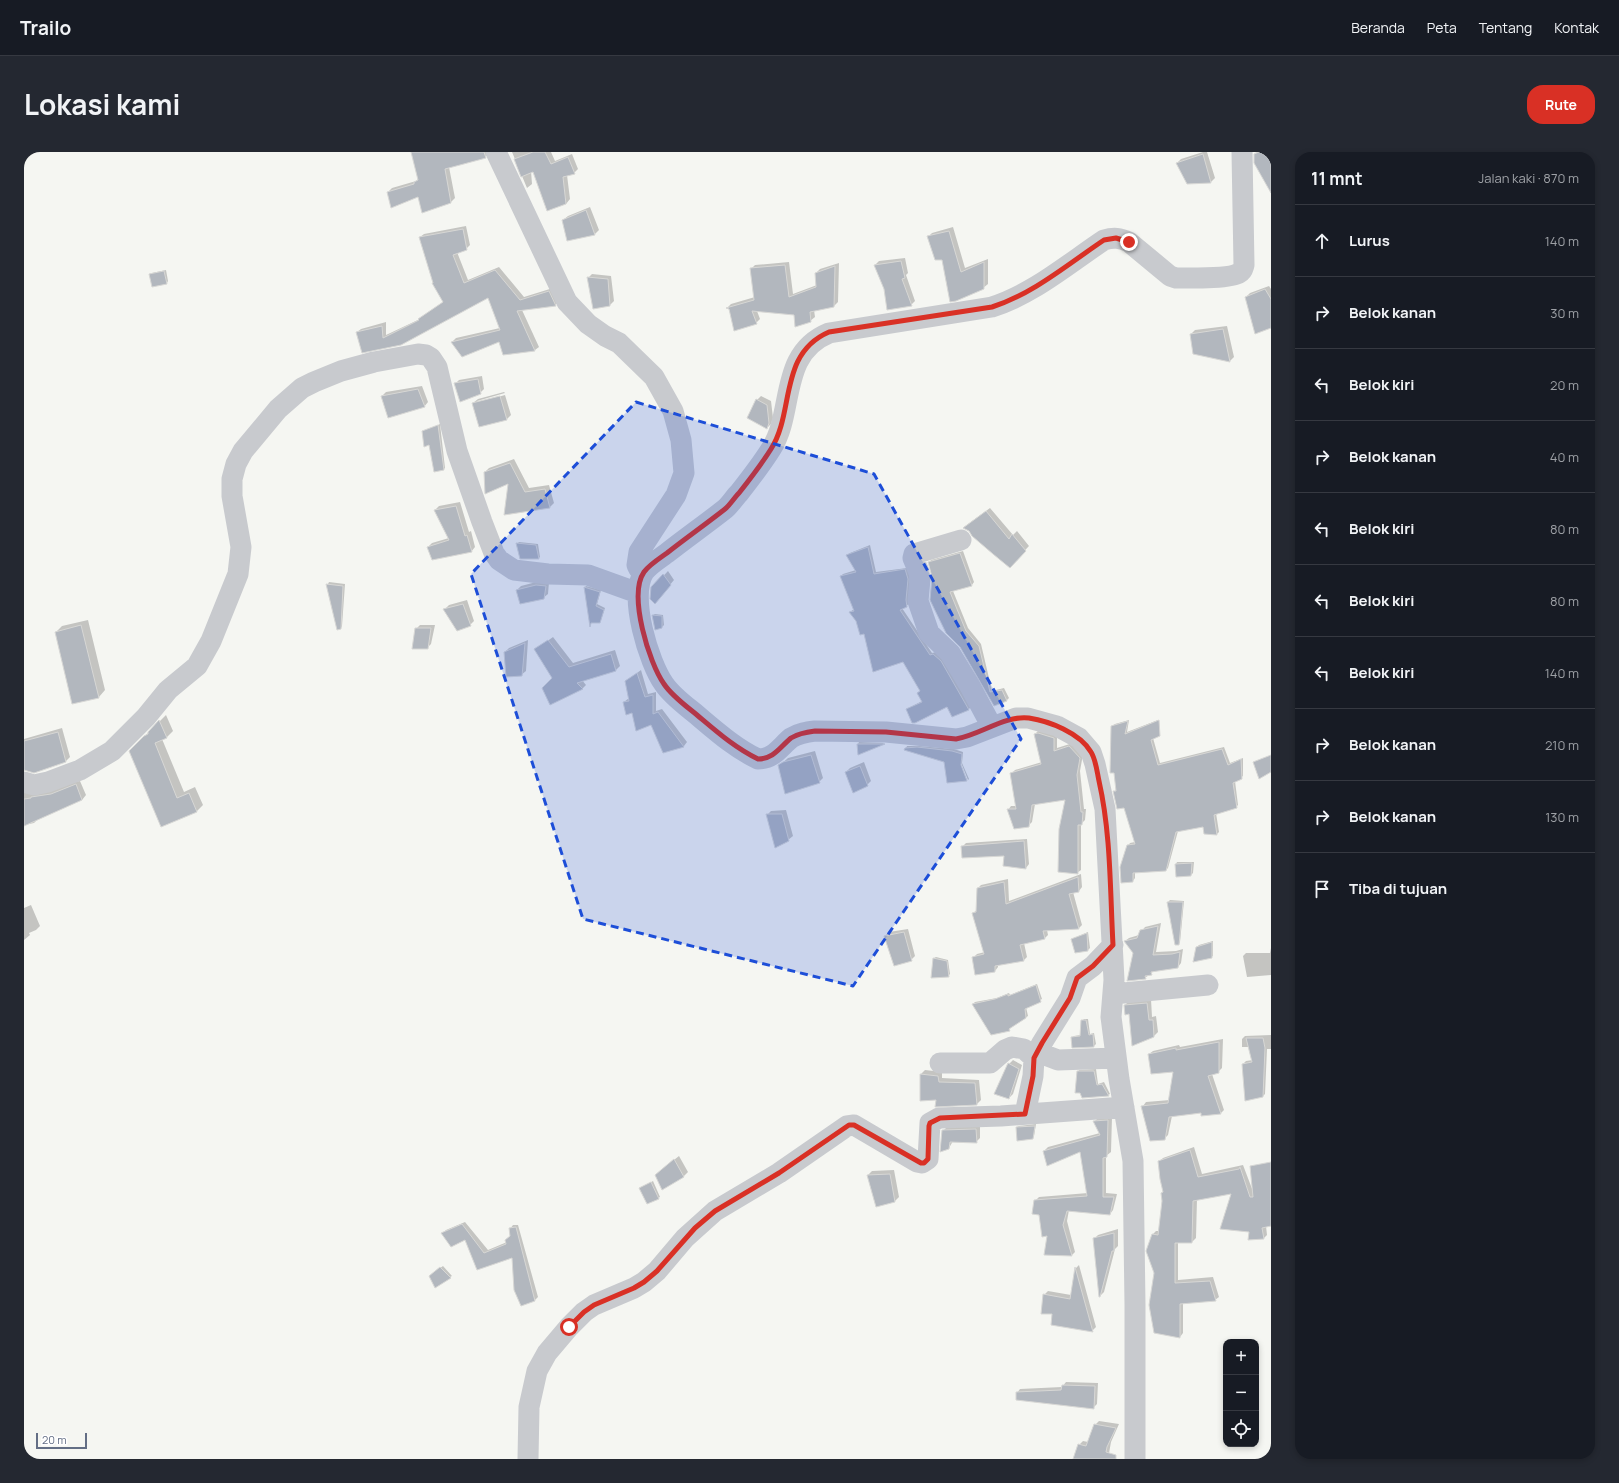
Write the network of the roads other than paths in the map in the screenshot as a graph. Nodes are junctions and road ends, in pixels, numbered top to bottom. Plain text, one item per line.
1 (496, 152) edge
2 (1242, 152) edge
3 (961, 540) dead end
4 (644, 572) junction
5 (638, 593) junction
6 (992, 727) junction
7 (24, 782) edge
8 (1113, 945) junction
9 (1208, 986) dead end
10 (1113, 994) junction
11 (1035, 1055) junction
12 (1116, 1058) junction
13 (940, 1063) dead end
14 (1124, 1107) junction
15 (1025, 1114) junction
16 (528, 1459) edge
17 (1135, 1459) edge

1 - 4 street
2 - 4 street
3 - 6 street
4 - 5 street
5 - 6 street
5 - 7 street
6 - 8 street
8 - 10 street
8 - 11 street
9 - 10 street
10 - 12 street
11 - 12 street
11 - 13 street
11 - 15 street
12 - 14 street
14 - 15 street
14 - 17 street
15 - 16 street

